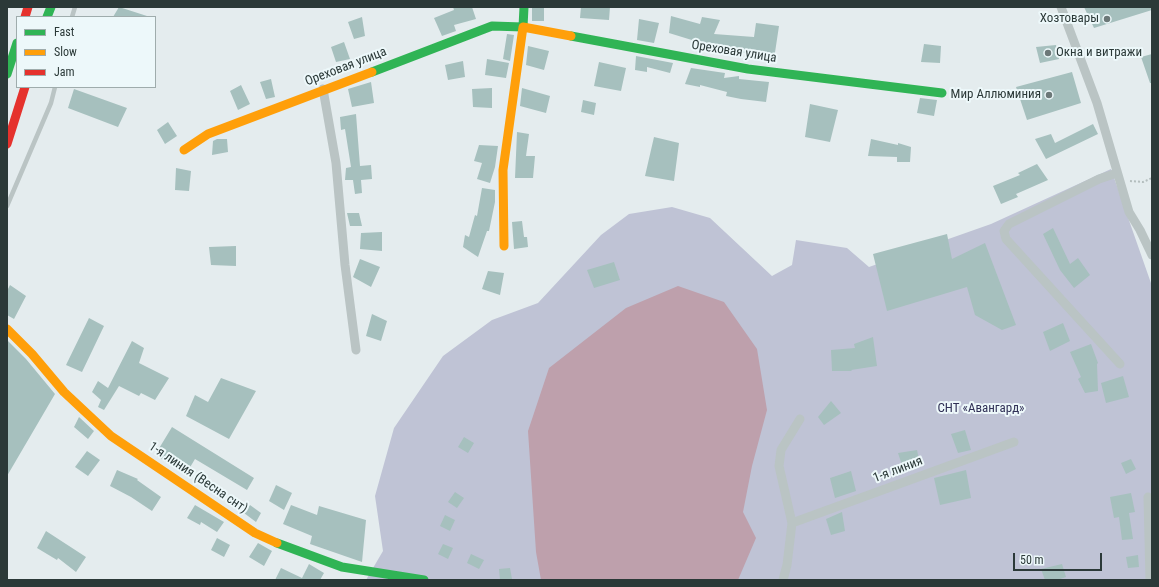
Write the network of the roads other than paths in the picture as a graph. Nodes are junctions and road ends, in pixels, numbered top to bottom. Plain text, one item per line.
1 (524, 7) edge
2 (1061, 7) edge
3 (523, 27) junction
4 (16, 46) edge
5 (7, 74) edge
6 (25, 88) edge
7 (55, 88) edge
8 (323, 89) junction
9 (942, 93) dead end
10 (7, 144) edge
11 (184, 150) dead end
12 (1117, 173) junction
13 (7, 206) edge
14 (504, 246) dead end
15 (1152, 254) edge
16 (7, 329) edge
17 (356, 350) dead end
18 (1120, 364) dead end
19 (800, 419) dead end
20 (1014, 442) dead end
21 (1148, 497) dead end
22 (792, 523) junction
23 (420, 579) edge
24 (783, 580) edge
25 (1150, 580) edge

1 - 3 street
2 - 12 street
3 - 8 street, Ореховая улица
3 - 9 street, Ореховая улица
3 - 14 street
4 - 5 street
6 - 10 street
7 - 13 lane
8 - 11 street, Ореховая улица
8 - 17 street
12 - 15 street
12 - 18 street
16 - 23 street, 1-я линия (Весна снт)
19 - 22 street
20 - 22 street, 1-я линия
21 - 25 street
22 - 24 street

